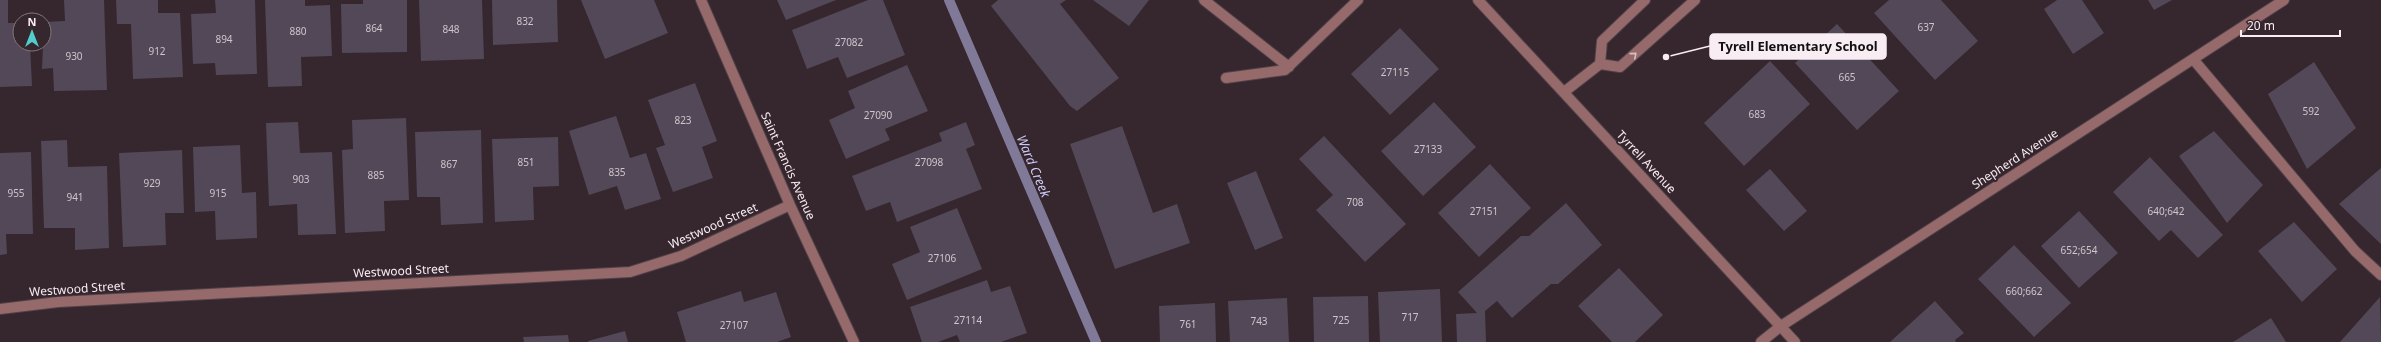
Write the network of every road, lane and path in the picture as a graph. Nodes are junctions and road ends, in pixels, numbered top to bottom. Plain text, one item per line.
1 (701, 0) edge
2 (1204, 0) edge
3 (1358, 0) edge
4 (1478, 0) edge
5 (1645, 0) edge
6 (1696, 0) edge
7 (2284, 0) edge
8 (2193, 59) junction
9 (1600, 64) junction
10 (1288, 67) junction
11 (1226, 78) dead end
12 (1564, 92) junction
13 (790, 205) junction
14 (2381, 275) edge
15 (0, 309) edge
16 (1781, 326) junction
17 (854, 342) edge
18 (1761, 342) edge
19 (1795, 342) edge

1 - 13 street, Saint Francis Avenue
2 - 10 street
3 - 10 street
4 - 12 street, Tyrrell Avenue
5 - 9 street
9 -> 6 street
7 - 8 street, Shepherd Avenue
8 - 14 street
8 - 16 street, Shepherd Avenue
9 - 12 street
10 - 11 street
12 - 16 street, Tyrrell Avenue
13 - 15 street, Westwood Street
13 - 17 street, Saint Francis Avenue
16 - 18 street, Shepherd Avenue
16 - 19 street, Tyrrell Avenue

